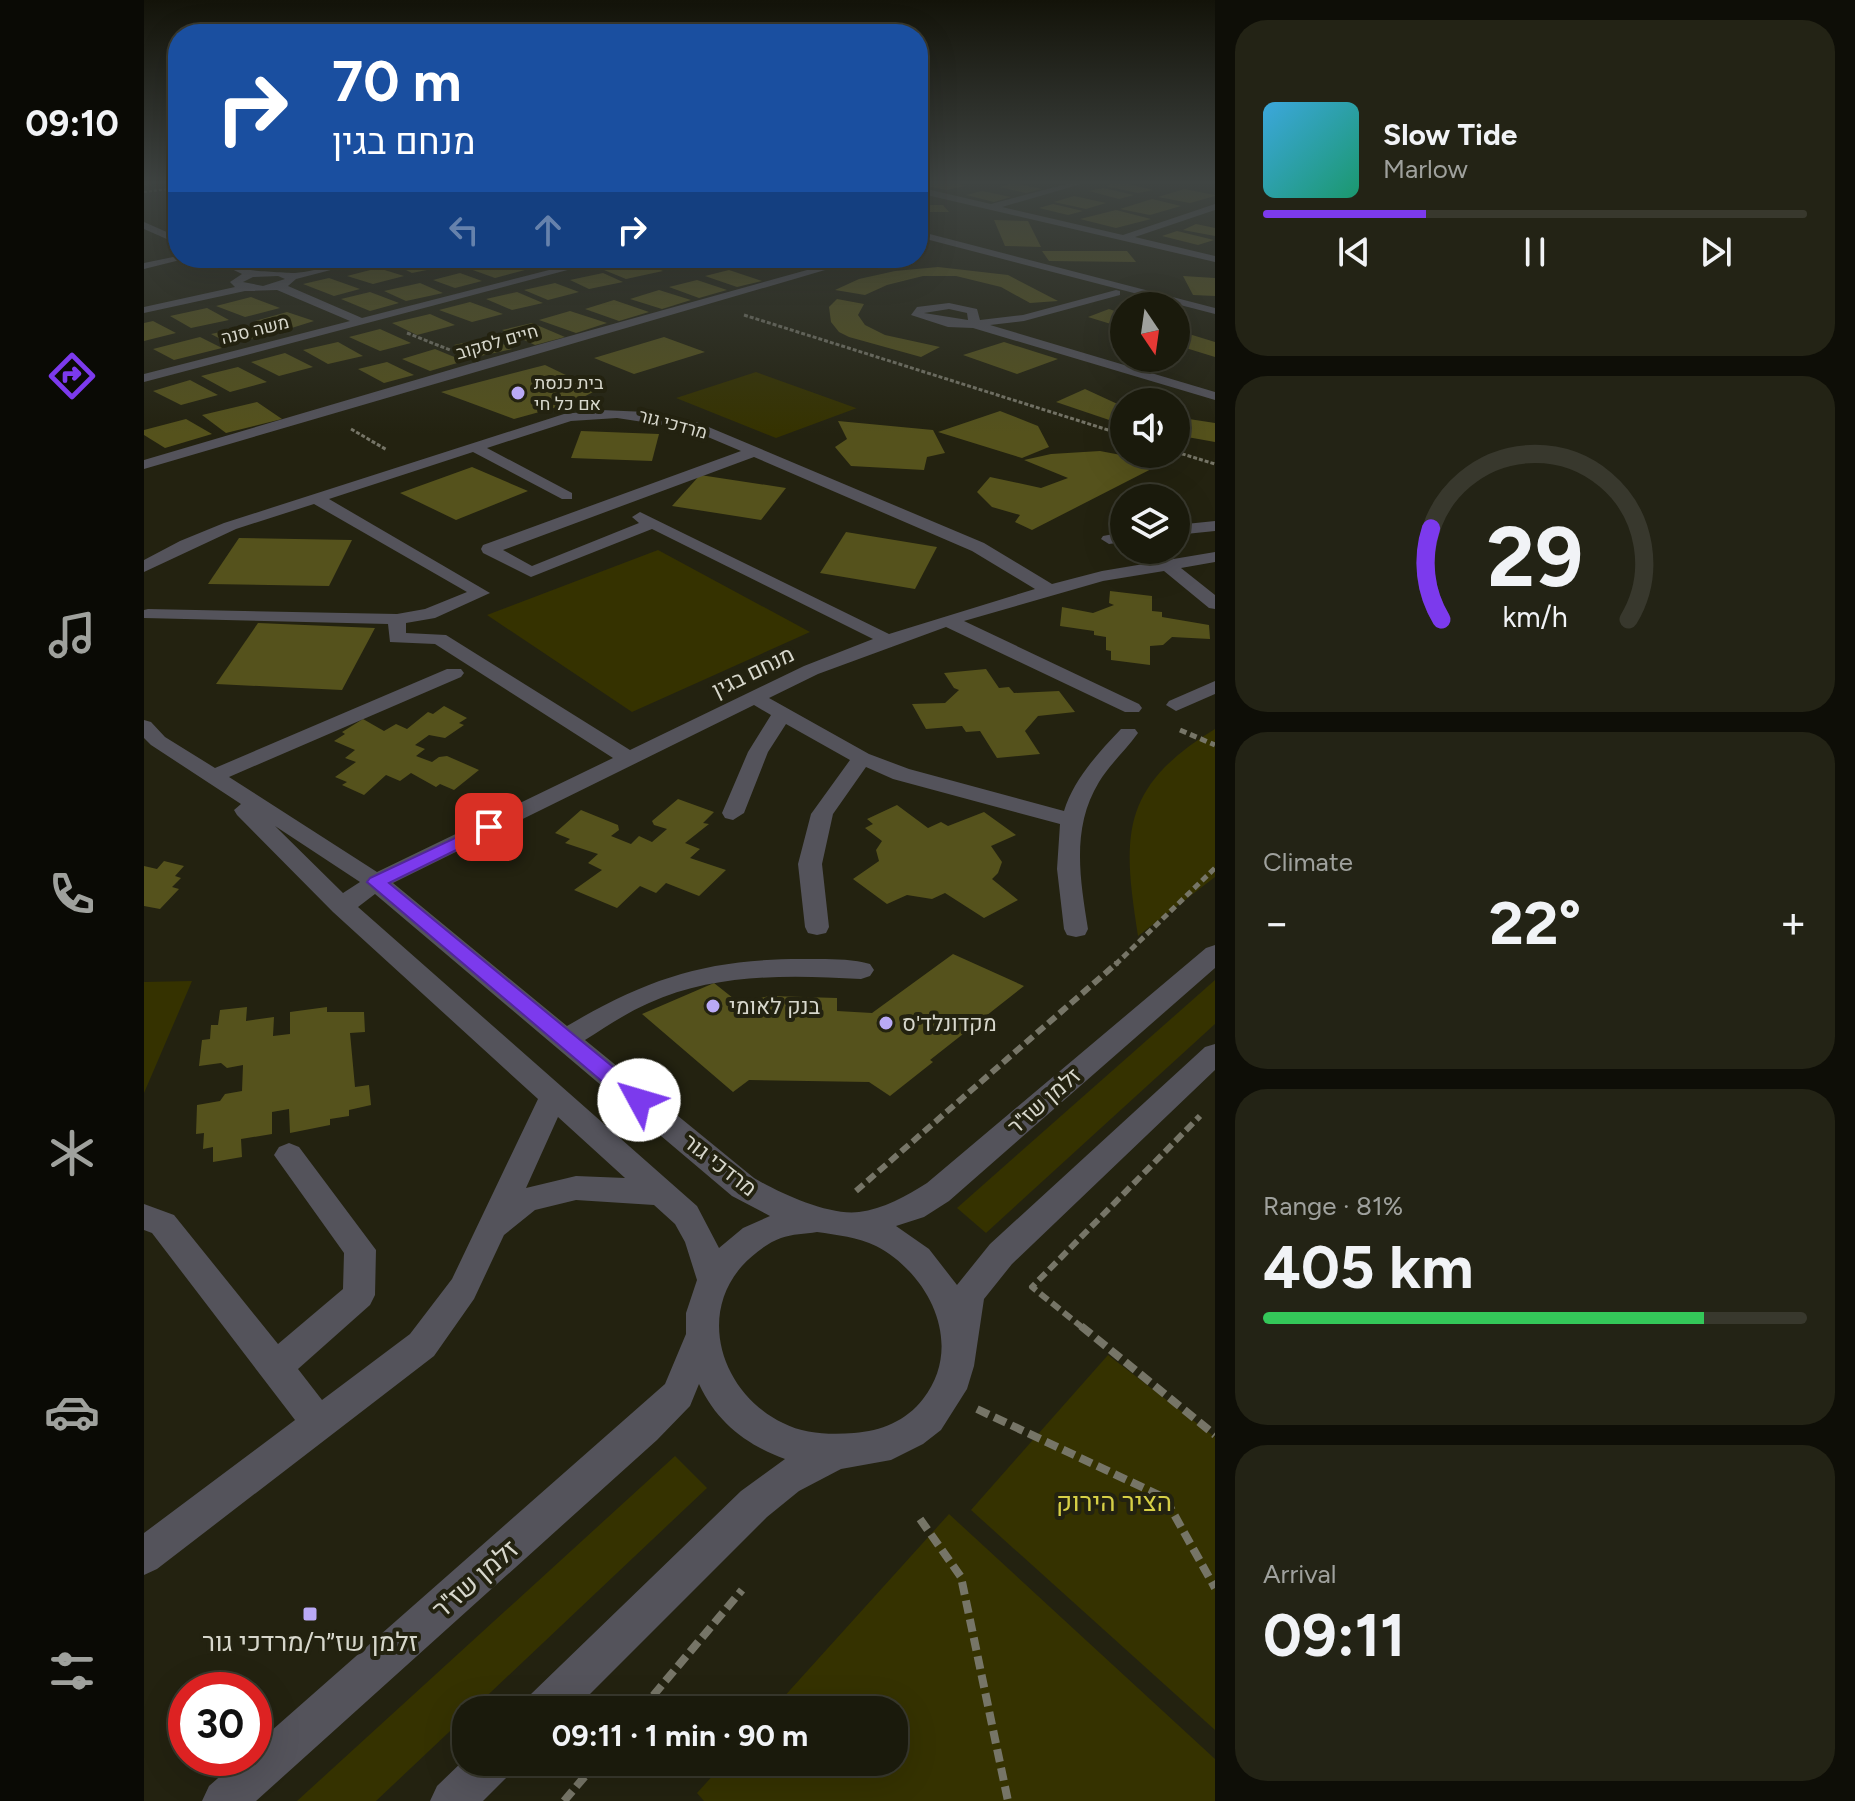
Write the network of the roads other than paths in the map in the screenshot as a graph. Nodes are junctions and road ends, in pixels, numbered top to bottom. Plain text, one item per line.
1 (1013, 266) edge
2 (1041, 266) edge
3 (237, 268) edge
4 (288, 268) edge
5 (329, 268) edge
6 (569, 268) edge
7 (813, 268) edge
8 (827, 268) edge
9 (820, 270) junction
10 (271, 272) junction
11 (251, 274) junction
12 (291, 277) junction
13 (239, 285) junction
14 (278, 286) junction
15 (1112, 292) edge
16 (1110, 295) edge
17 (144, 303) edge
18 (144, 310) edge
19 (1215, 311) edge
20 (1190, 312) edge
21 (1215, 318) edge
22 (367, 320) junction
23 (1110, 365) edge
24 (1135, 372) edge
25 (144, 378) edge
26 (1215, 396) edge
27 (474, 447) junction
28 (753, 452) junction
29 (144, 465) edge
30 (567, 496) dead end
31 (315, 498) junction
32 (613, 503) junction
33 (653, 523) junction
34 (1215, 526) edge
35 (1190, 529) edge
36 (1190, 537) edge
37 (1215, 556) edge
38 (1167, 565) junction
39 (144, 567) edge
40 (1049, 590) junction
41 (1215, 604) edge
42 (148, 614) dead end
43 (397, 619) junction
44 (947, 620) junction
45 (888, 640) junction
46 (454, 673) dead end
47 (1215, 687) edge
48 (755, 698) junction
49 (1176, 705) dead end
50 (1132, 708) dead end
51 (782, 714) junction
52 (1128, 733) dead end
53 (149, 737) edge
54 (862, 758) junction
55 (629, 759) junction
56 (212, 777) junction
57 (733, 813) dead end
58 (1072, 820) junction
59 (376, 882) junction
60 (342, 906) junction
61 (817, 927) dead end
62 (1076, 929) dead end
63 (1215, 954) edge
64 (861, 970) dead end
65 (565, 1039) junction
66 (1215, 1054) edge
67 (554, 1095) junction
68 (289, 1155) dead end
69 (663, 1193) junction
70 (144, 1217) edge
71 (817, 1219) junction
72 (860, 1225) junction
73 (491, 1229) junction
74 (713, 1280) junction
75 (701, 1337) junction
76 (960, 1353) junction
77 (276, 1367) junction
78 (319, 1423) junction
79 (833, 1454) junction
80 (144, 1556) edge
81 (559, 1696) edge
82 (478, 1776) edge
83 (224, 1801) edge
84 (452, 1801) edge

1 - 15 street
2 - 19 street
3 - 11 street
4 - 10 street
5 - 12 street
6 - 22 street, משה סנה
7 - 9 street
8 - 9 street, חיים לסקוב
9 - 29 street, חיים לסקוב
10 - 11 street
10 - 12 street
11 - 13 street
12 - 14 street
13 - 14 street
13 - 17 street
13 - 18 street
14 - 22 street
16 - 23 street
20 - 21 street
22 - 25 street, משה סנה
24 - 26 street
27 - 28 street, מרדכי גור
27 - 30 street
27 - 31 street, מרדכי גור
28 - 32 street
28 - 40 street, מרדכי גור
31 - 39 street, מרדכי גור
31 - 43 street
32 - 33 street
32 - 33 street
33 - 45 street
34 - 35 street
36 - 37 street
37 - 38 street, מנחם בגין
38 - 40 street, מנחם בגין
38 - 41 street
40 - 44 street, מנחם בגין
42 - 43 street
43 - 55 street
44 - 45 street, מנחם בגין
44 - 50 street
45 - 48 street, מנחם בגין
46 - 56 street
47 - 49 street
48 - 51 street
48 - 55 street, מנחם בגין
51 - 54 street
51 - 57 street
52 - 58 street
53 - 56 street, מרדכי גור
54 - 58 street
54 - 61 street
55 - 59 street, מנחם בגין
56 - 59 street, מרדכי גור
56 - 60 street, מרדכי גור
58 - 62 street
59 - 60 street, מנחם בגין
59 - 65 street, מרדכי גור
60 - 67 street, מרדכי גור
63 - 72 street, זלמן שז"ר
64 - 65 street
65 - 71 street, מרדכי גור
66 - 76 street
67 - 69 street, מרדכי גור
67 - 73 street
68 - 77 street
69 - 73 street
69 - 74 street, מרדכי גור
70 - 77 street
71 - 72 street
71 - 74 street
72 - 76 street
73 - 78 street
74 - 75 street
75 - 79 street
75 - 83 street, זלמן שז"ר
76 - 79 street
77 - 78 street
78 - 80 street
79 - 81 street
82 - 84 street

